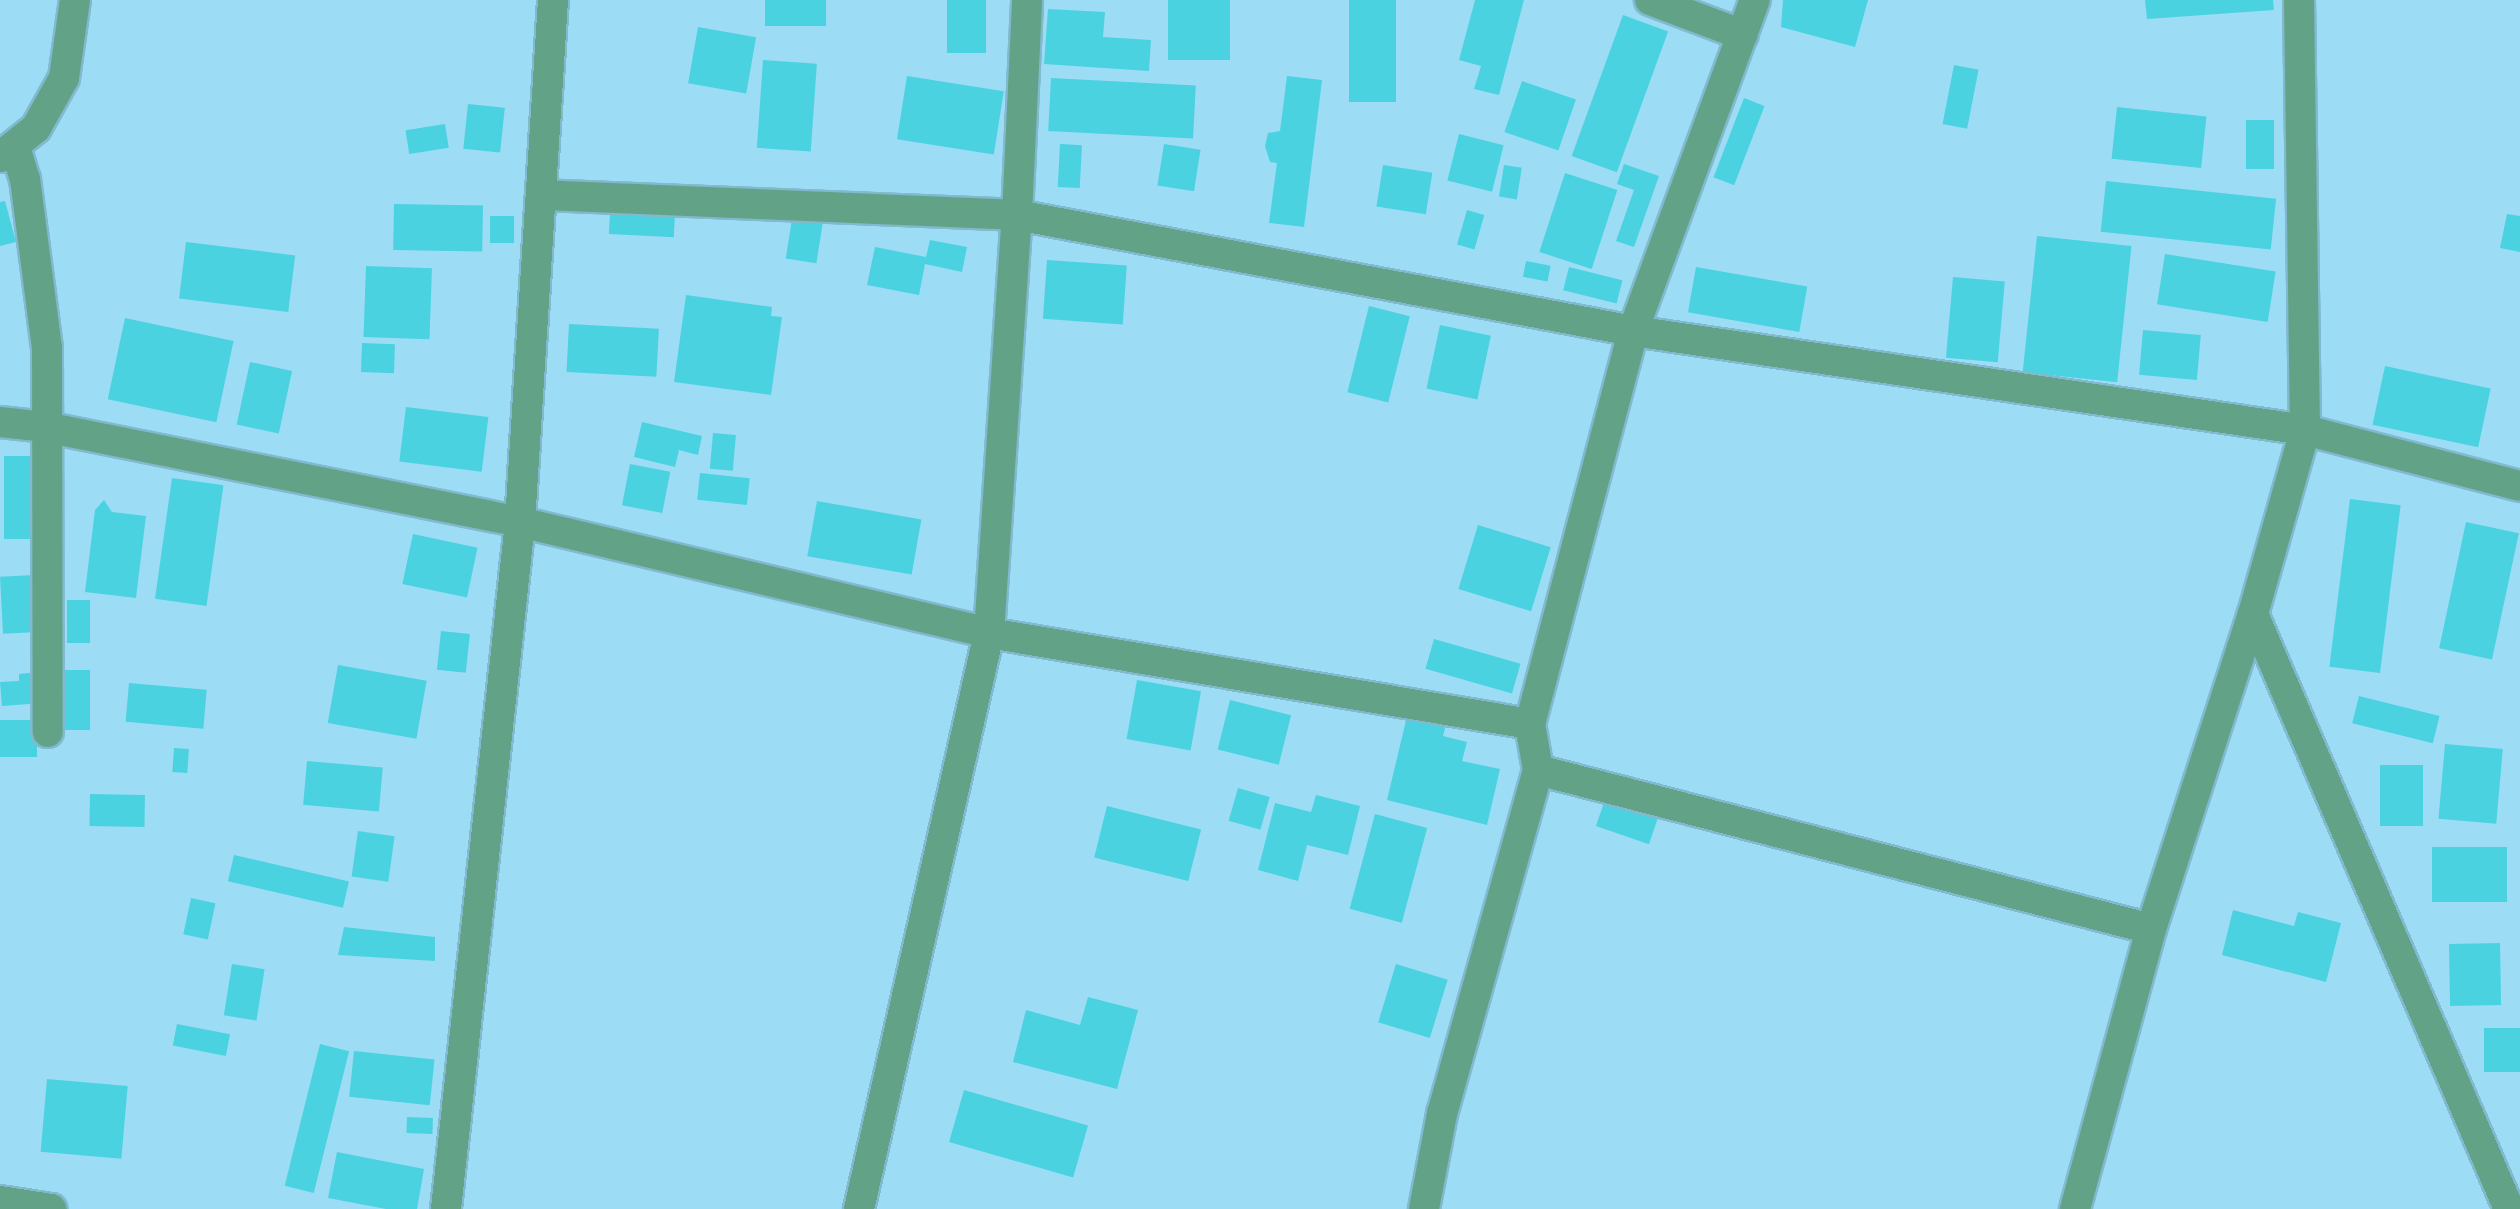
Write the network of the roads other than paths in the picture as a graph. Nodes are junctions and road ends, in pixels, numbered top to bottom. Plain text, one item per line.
1 (75, 0) edge
2 (553, 0) edge
3 (1026, 0) edge
4 (1650, 0) edge
5 (1756, 0) edge
6 (2299, 0) edge
7 (1743, 35) junction
8 (8, 152) edge
9 (542, 195) junction
10 (1017, 215) junction
11 (1634, 330) junction
12 (0, 422) edge
13 (44, 427) junction
14 (2305, 430) junction
15 (2520, 486) edge
16 (520, 522) junction
17 (2254, 614) junction
18 (988, 633) junction
19 (1530, 724) junction
20 (48, 732) dead end
21 (1538, 770) junction
22 (2151, 929) junction
23 (0, 1201) edge
24 (52, 1209) edge
25 (446, 1209) edge
26 (859, 1209) edge
27 (1424, 1209) edge
28 (2074, 1209) edge
29 (2508, 1209) edge

1 - 8 street
2 - 9 street
3 - 10 street
4 - 7 street
5 - 7 street
6 - 14 street
7 - 11 street
8 - 13 street
9 - 10 street
9 - 16 street
10 - 11 street
10 - 18 street
11 - 14 street
11 - 19 street
12 - 13 street
13 - 16 street
13 - 20 street
14 - 15 street
14 - 17 street
16 - 18 street
16 - 25 street
17 - 22 street
17 - 29 street
18 - 19 street
18 - 26 street
19 - 21 street
21 - 22 street
21 - 27 street
22 - 28 street
23 - 24 street

